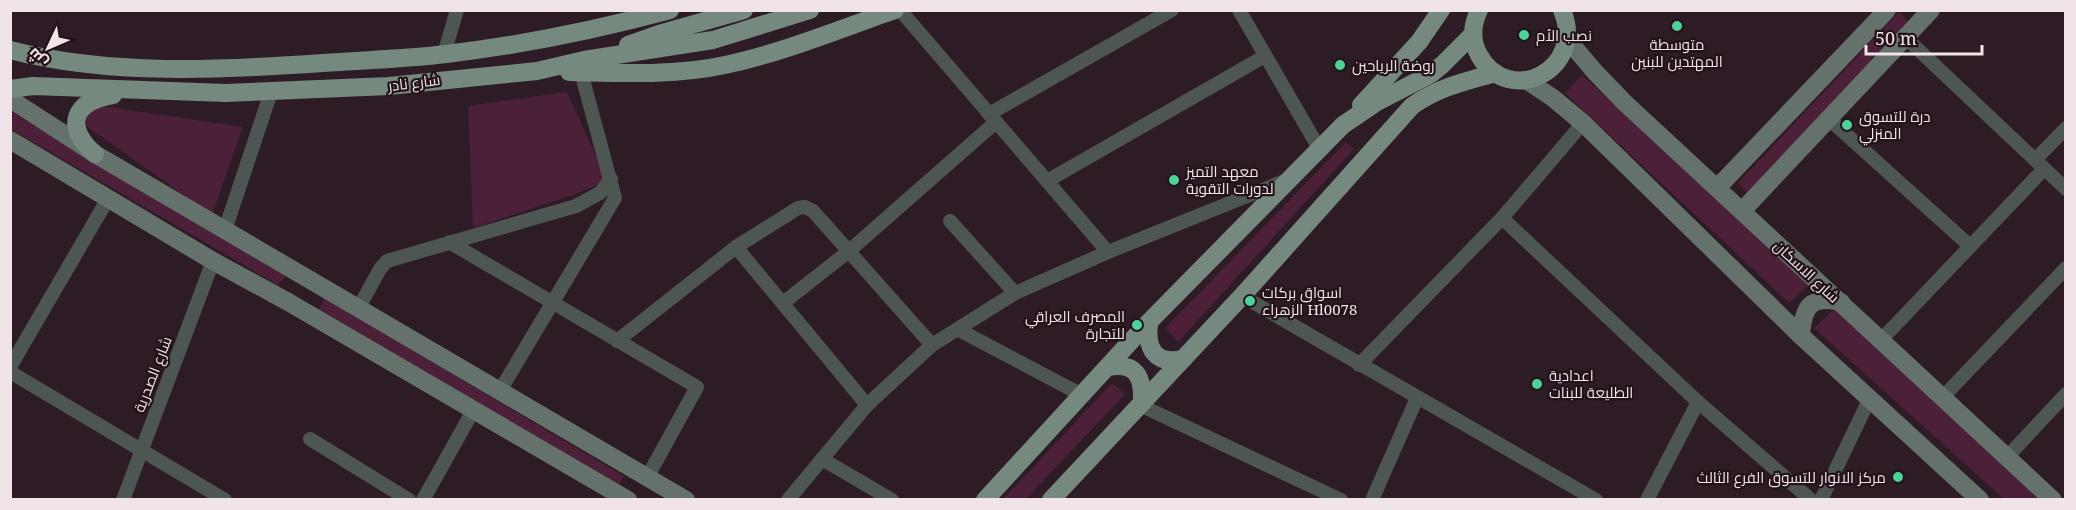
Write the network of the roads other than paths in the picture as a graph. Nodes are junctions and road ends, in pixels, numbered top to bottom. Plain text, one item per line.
1 (457, 10) edge
2 (670, 10) edge
3 (744, 10) edge
4 (810, 10) edge
5 (895, 10) edge
6 (900, 10) edge
7 (1172, 10) edge
8 (1239, 10) edge
9 (1440, 10) edge
10 (1448, 10) edge
11 (1479, 10) edge
12 (1562, 10) edge
13 (1887, 10) edge
14 (1926, 12) edge
15 (1473, 34) junction
16 (1906, 38) junction
17 (1568, 39) junction
18 (1419, 42) junction
19 (10, 50) edge
20 (444, 54) junction
21 (1265, 56) junction
22 (580, 65) junction
23 (1495, 73) junction
24 (1526, 80) junction
25 (10, 89) edge
26 (167, 92) junction
27 (271, 92) junction
28 (10, 99) edge
29 (992, 118) junction
30 (1829, 119) junction
31 (1583, 123) junction
32 (1343, 125) junction
33 (2066, 128) edge
34 (10, 140) edge
35 (1320, 150) junction
36 (95, 154) junction
37 (2039, 164) junction
38 (1290, 178) junction
39 (611, 179) junction
40 (1047, 181) junction
41 (1717, 188) junction
42 (2066, 189) edge
43 (109, 197) junction
44 (1742, 211) junction
45 (1502, 218) junction
46 (950, 220) dead end
47 (225, 230) junction
48 (449, 242) junction
49 (1970, 246) junction
50 (736, 247) junction
51 (849, 250) junction
52 (1108, 252) junction
53 (213, 261) junction
54 (290, 268) junction
55 (2066, 268) edge
56 (328, 290) junction
57 (1015, 292) junction
58 (278, 296) junction
59 (1242, 296) junction
60 (1841, 302) junction
61 (552, 303) junction
62 (783, 303) junction
63 (358, 309) junction
64 (311, 315) junction
65 (1149, 323) junction
66 (958, 330) junction
67 (1801, 336) junction
68 (617, 340) junction
69 (1881, 340) junction
70 (932, 345) junction
71 (1183, 358) junction
72 (1359, 365) junction
73 (10, 367) edge
74 (1107, 367) junction
75 (10, 372) edge
76 (501, 389) junction
77 (1082, 394) junction
78 (2066, 394) edge
79 (1417, 398) junction
80 (1942, 398) junction
81 (1869, 400) junction
82 (1698, 402) junction
83 (1141, 404) junction
84 (867, 405) junction
85 (474, 409) junction
86 (310, 439) dead end
87 (140, 450) junction
88 (2007, 457) junction
89 (822, 459) junction
90 (640, 472) junction
91 (625, 497) edge
92 (123, 500) edge
93 (225, 500) edge
94 (409, 500) edge
95 (423, 500) edge
96 (686, 500) edge
97 (788, 500) edge
98 (892, 500) edge
99 (985, 500) edge
100 (1051, 500) edge
101 (1341, 500) edge
102 (1372, 500) edge
103 (1596, 500) edge
104 (1647, 500) edge
105 (1811, 500) edge
106 (1821, 500) edge
107 (1980, 500) edge
108 (2052, 500) edge

1 - 20 street
2 - 20 main road, شارع نادر
3 - 22 main road
4 - 22 main road
5 - 22 main road
6 - 29 street
7 - 29 street
8 - 21 street
9 - 18 main road
10 - 18 main road
11 - 15 main road
12 - 17 main road
13 - 41 street
14 - 16 street
15 - 23 main road
15 - 32 main road
16 - 30 street
16 - 37 street
17 - 24 main road
17 - 41 street, شارع الاسكان
18 - 32 main road
19 - 20 main road, شارع نادر
21 - 35 street
21 - 40 street
22 - 27 main road, شارع نادر
22 - 39 street
23 - 24 main road
23 - 59 main road
24 - 31 street
25 - 26 main road, شارع نادر
26 - 27 main road, شارع نادر
26 - 36 main road
27 - 47 street
28 - 36 street
29 - 40 street
29 - 51 street
30 - 44 street
30 - 49 street
31 - 45 street
31 - 67 street
32 - 35 main road
33 - 37 street
34 - 43 street
35 - 38 main road
36 - 47 street
37 - 42 street
37 - 49 street
38 - 52 street
38 - 65 main road
39 - 48 street
39 - 61 street
40 - 52 street
41 - 44 street, شارع الاسكان
43 - 53 street
43 - 73 street
44 - 60 street, شارع الاسكان
45 - 72 street
45 - 82 street
46 - 57 street
47 - 54 street
48 - 61 street
48 - 63 street
49 - 69 street
50 - 51 street
50 - 62 street
50 - 68 street
51 - 62 street
51 - 70 street
52 - 57 street
53 - 58 street
53 - 87 street, شارع الصدرية
54 - 56 street
54 - 58 street
55 - 80 street
56 - 63 street
56 - 64 street
57 - 66 street
58 - 64 street
59 - 71 main road
59 - 72 street
60 - 67 street
60 - 69 street, شارع الاسكان
61 - 68 street
61 - 76 street
62 - 84 street
63 - 76 street
64 - 85 street
65 - 71 main road
65 - 74 main road
66 - 70 street
66 - 77 street
67 - 81 street
68 - 90 street
69 - 80 street, شارع الاسكان
70 - 84 street
71 - 83 main road
72 - 79 street
74 - 77 main road
74 - 83 main road
75 - 87 street
76 - 90 street
77 - 99 main road
78 - 88 street
79 - 102 street
79 - 103 street
80 - 88 street, شارع الاسكان
81 - 106 street
81 - 107 street
82 - 104 street
82 - 105 street
83 - 100 main road
83 - 101 street
84 - 89 street
85 - 91 street
85 - 95 street
86 - 94 street
87 - 92 street, شارع الصدرية
87 - 93 street
88 - 108 street, شارع الاسكان
89 - 97 street
89 - 98 street
90 - 91 street
90 - 96 street

